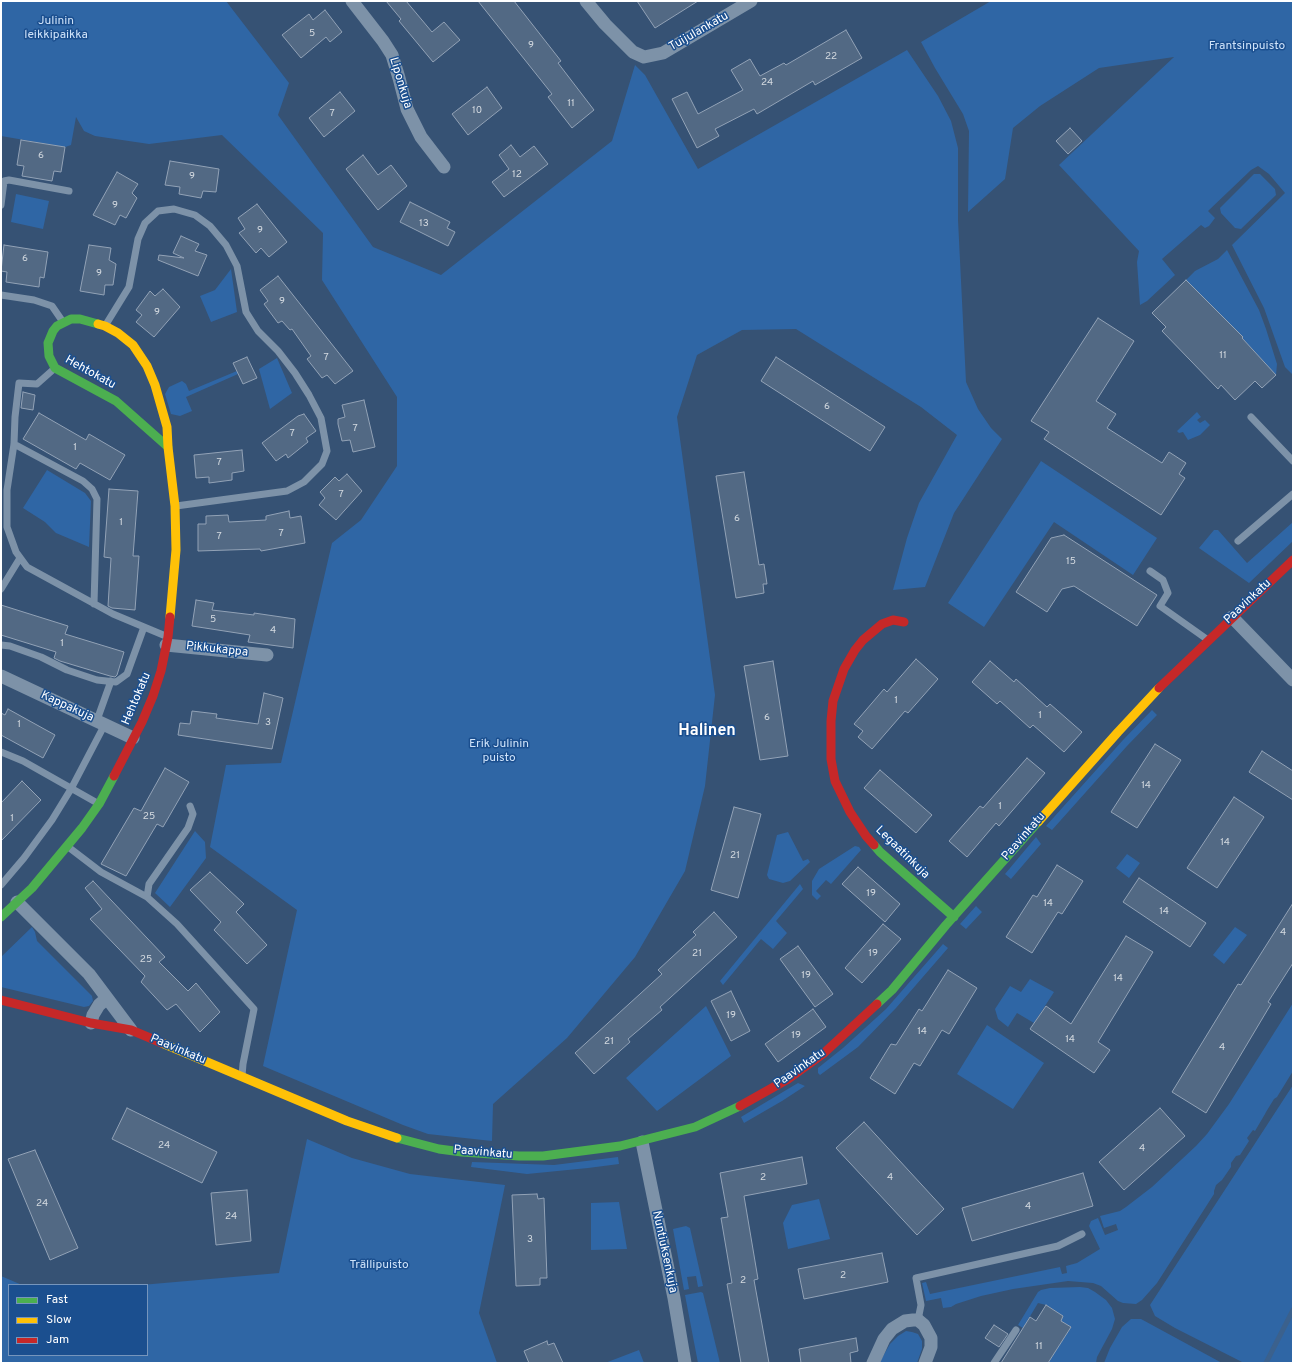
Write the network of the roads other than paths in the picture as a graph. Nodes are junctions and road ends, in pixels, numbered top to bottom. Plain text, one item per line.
1 (352, 1) edge
2 (586, 1) edge
3 (751, 1) edge
4 (444, 167) dead end
5 (69, 191) dead end
6 (1, 205) edge
7 (1, 295) edge
8 (63, 322) junction
9 (105, 326) junction
10 (55, 368) junction
11 (1251, 416) dead end
12 (14, 444) junction
13 (168, 447) junction
14 (1293, 461) edge
15 (1293, 494) edge
16 (176, 506) junction
17 (1238, 541) dead end
18 (20, 558) junction
19 (1293, 560) edge
20 (1150, 571) dead end
21 (1, 589) edge
22 (94, 604) junction
23 (1232, 617) junction
24 (904, 622) dead end
25 (144, 627) junction
26 (1208, 640) junction
27 (167, 641) junction
28 (1, 645) edge
29 (267, 655) dead end
30 (1, 676) edge
31 (1293, 680) edge
32 (111, 681) junction
33 (101, 722) junction
34 (133, 738) junction
35 (1, 752) edge
36 (71, 789) junction
37 (99, 804) junction
38 (190, 806) dead end
39 (67, 846) junction
40 (1, 885) edge
41 (147, 897) junction
42 (16, 902) junction
43 (1, 917) edge
44 (954, 918) junction
45 (107, 998) junction
46 (1, 1000) edge
47 (91, 1023) junction
48 (131, 1030) junction
49 (242, 1077) junction
50 (642, 1142) junction
51 (1082, 1234) dead end
52 (918, 1320) junction
53 (1016, 1330) dead end
54 (685, 1363) edge
55 (874, 1363) edge
56 (925, 1363) edge
57 (994, 1363) edge

1 - 4 street, Liponkuja
2 - 3 street, Tuijulankatu
5 - 6 lane
7 - 8 lane
8 - 9 street, Hehtokatu
8 - 10 street, Hehtokatu
9 - 13 street, Hehtokatu
9 - 16 lane
10 - 12 lane
10 - 13 street, Hehtokatu
11 - 14 lane
12 - 18 lane
12 - 22 lane
13 - 16 street, Hehtokatu
15 - 17 lane
16 - 27 street, Hehtokatu
18 - 21 lane
18 - 22 lane
19 - 23 street, Paavinkatu
20 - 26 lane
22 - 25 lane
23 - 26 street, Paavinkatu
23 - 31 street
24 - 44 street, Legaatinkuja
25 - 27 lane
25 - 32 lane
26 - 44 street, Paavinkatu
27 - 29 street, Pikkukappa
27 - 34 street, Hehtokatu
28 - 32 lane
30 - 33 street, Kappakuja
32 - 33 lane
33 - 34 street, Kappakuja
33 - 36 lane
34 - 37 street, Hehtokatu
35 - 36 lane
36 - 37 lane
36 - 40 lane
37 - 39 street, Hehtokatu
38 - 41 lane
39 - 41 lane
39 - 42 street, Hehtokatu
41 - 49 lane
42 - 43 street, Hehtokatu
42 - 45 street
44 - 50 street, Paavinkatu
45 - 47 street
45 - 48 street
46 - 47 street, Paavinkatu
47 - 48 street, Paavinkatu
48 - 49 street, Paavinkatu
49 - 50 street, Paavinkatu
50 - 54 street, Nuntiuksenkuja
51 - 52 lane
52 - 55 street
52 - 56 street
53 - 57 lane

